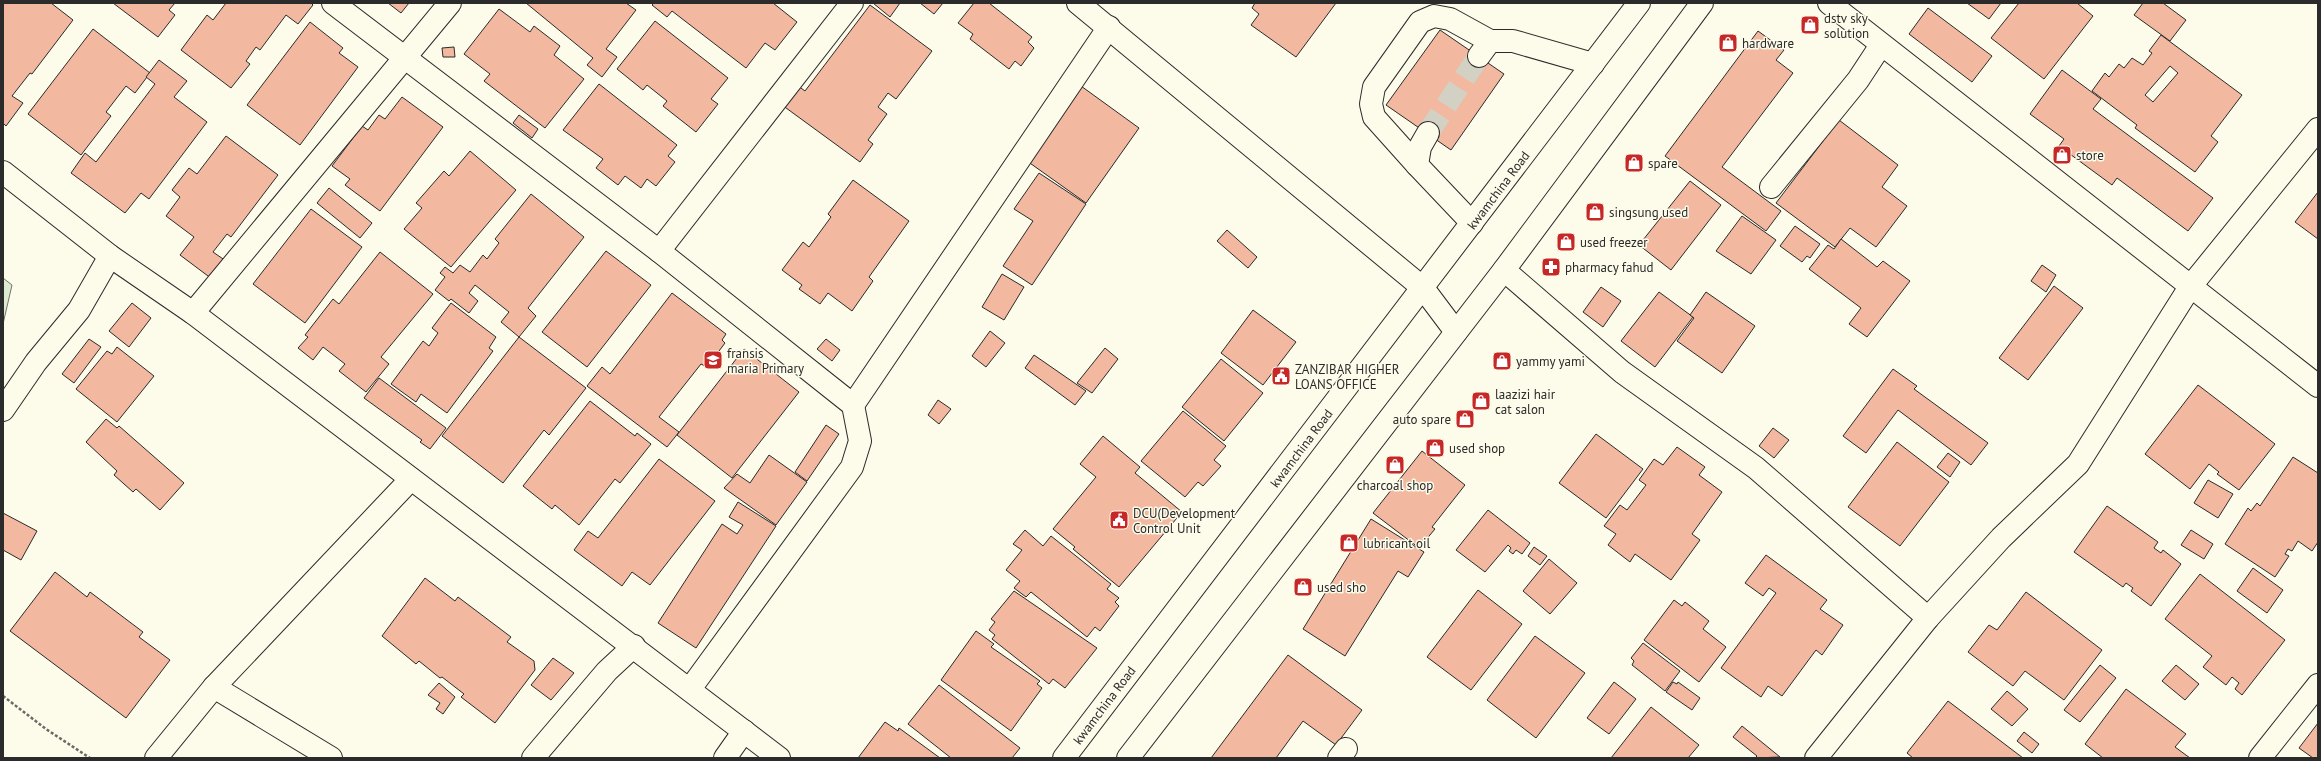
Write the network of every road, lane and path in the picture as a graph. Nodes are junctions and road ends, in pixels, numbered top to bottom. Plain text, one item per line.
1 (333, 3) edge
2 (450, 3) edge
3 (852, 3) edge
4 (1078, 3) edge
5 (1640, 3) edge
6 (1702, 3) edge
7 (1829, 3) edge
8 (1109, 27) junction
9 (1881, 45) junction
10 (405, 58) junction
11 (1594, 64) junction
12 (2318, 129) edge
13 (1428, 133) tunnel mouth
14 (1417, 165) junction
15 (3, 172) edge
16 (1771, 187) dead end
17 (1472, 223) junction
18 (659, 252) junction
19 (110, 256) junction
20 (1504, 270) junction
21 (2190, 287) junction
22 (1423, 288) junction
23 (194, 313) junction
24 (1456, 332) junction
25 (2318, 386) edge
26 (853, 405) junction
27 (3, 410) edge
28 (411, 479) junction
29 (1928, 618) junction
30 (634, 646) junction
31 (2318, 685) edge
32 (214, 687) junction
33 (690, 689) junction
34 (3, 696) edge
35 (744, 731) junction
36 (1130, 757) edge
37 (90, 758) edge
38 (156, 758) edge
39 (331, 758) edge
40 (533, 758) edge
41 (725, 758) edge
42 (778, 758) edge
43 (1064, 758) edge
44 (1816, 758) edge
45 (2260, 758) edge

1 - 10 street
2 - 10 street
3 - 18 street
4 - 8 street
5 - 11 street, kwamchina Road
6 - 20 street
7 - 9 street
8 - 22 street
8 - 26 street
9 - 16 street
9 - 21 street
10 - 18 street
10 - 23 street
11 - 14 street
11 - 17 street, kwamchina Road
12 - 21 street
13 - 14 street
14 - 17 street
15 - 19 street
17 - 22 street, kwamchina Road
18 - 26 street
19 - 23 street
19 - 27 street
20 - 24 street
20 - 29 street
21 - 25 street
21 - 29 street
22 - 24 street
22 - 43 street, kwamchina Road
23 - 28 street
24 - 36 street
26 - 33 street
28 - 30 street
28 - 32 street
29 - 44 street
30 - 33 street
30 - 40 street
31 - 45 street
32 - 38 street
32 - 39 street
33 - 35 street
34 - 37 path
35 - 41 street
35 - 42 street

